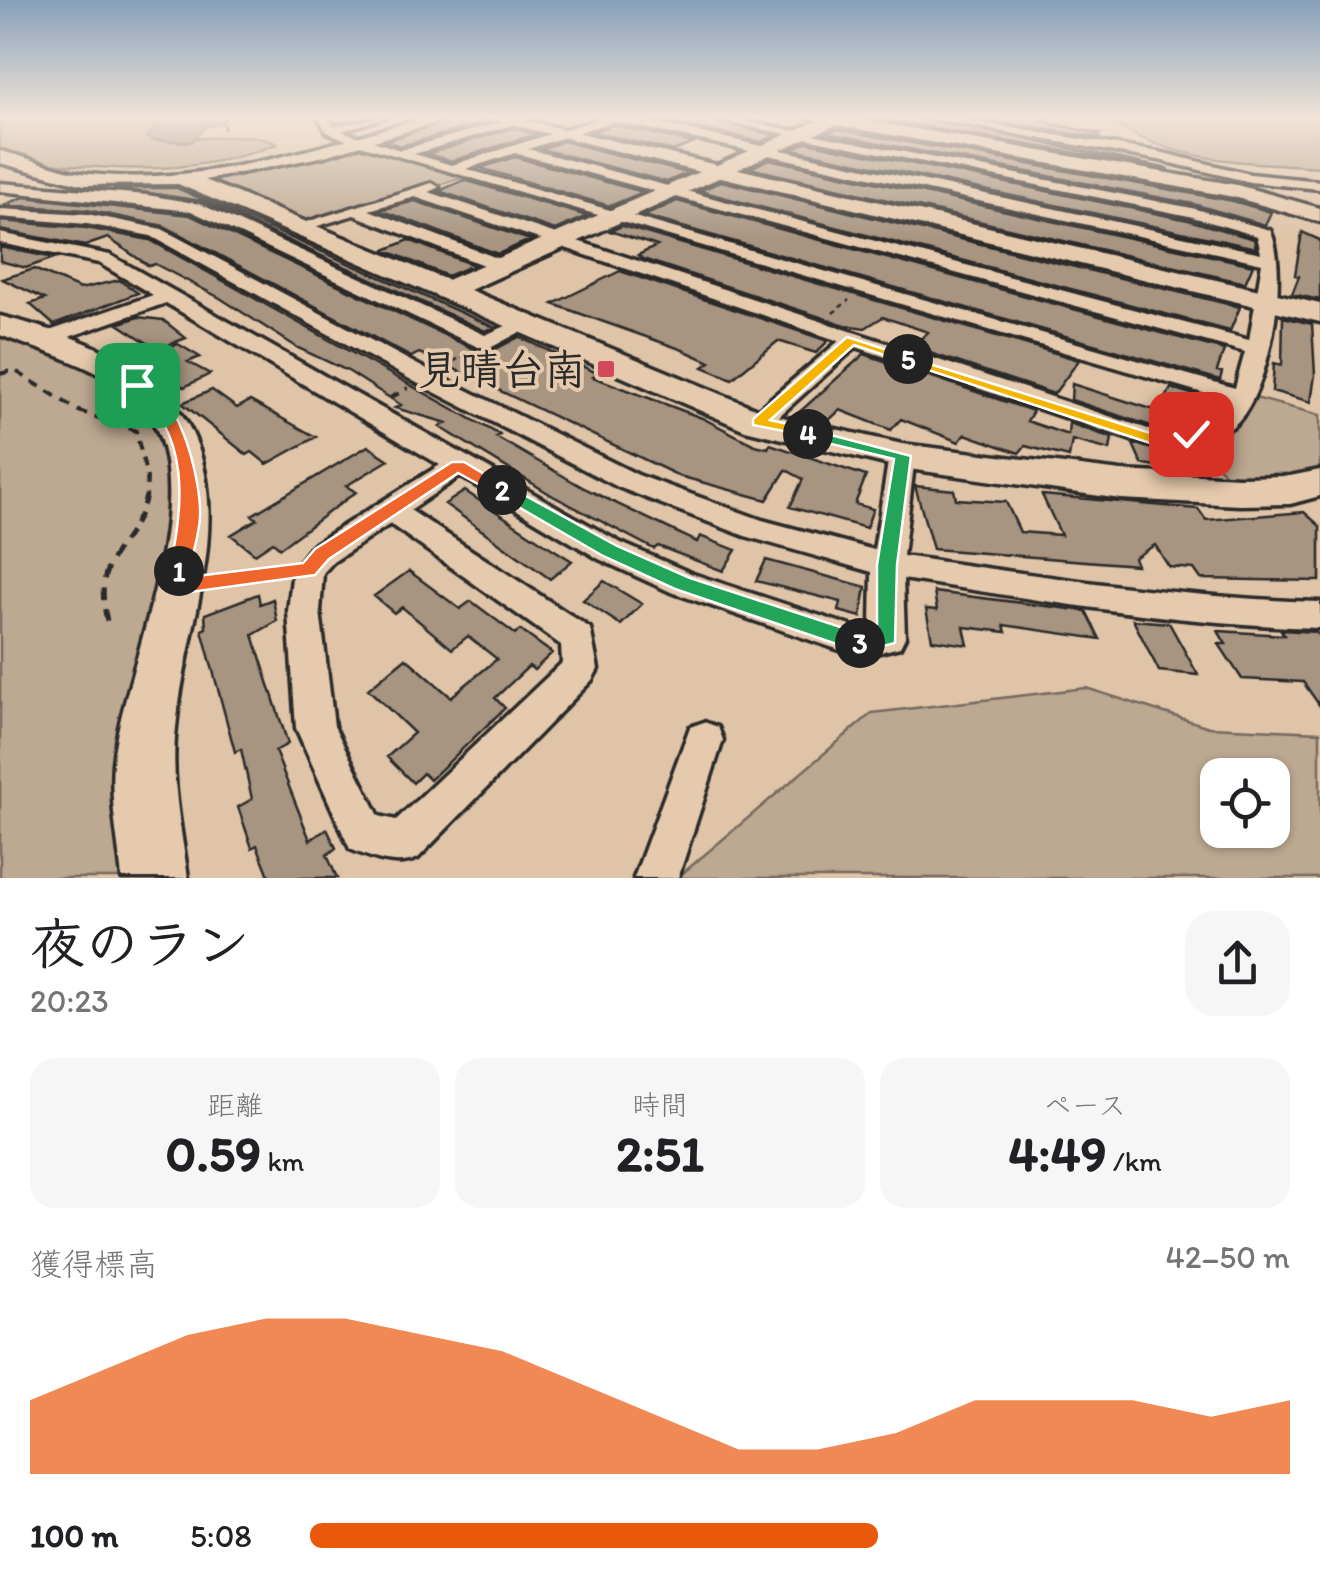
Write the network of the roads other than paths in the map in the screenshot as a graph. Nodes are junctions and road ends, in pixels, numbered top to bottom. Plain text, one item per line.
1 (0, 157) edge
2 (282, 157) edge
3 (413, 157) edge
4 (490, 157) edge
5 (543, 157) edge
6 (660, 157) edge
7 (752, 157) edge
8 (793, 157) edge
9 (911, 157) edge
10 (1042, 157) edge
11 (1106, 157) edge
12 (1157, 157) edge
13 (1093, 166) junction
14 (455, 168) junction
15 (720, 172) junction
16 (475, 174) junction
17 (184, 178) junction
18 (1320, 185) edge
19 (0, 187) edge
20 (416, 192) junction
21 (672, 194) junction
22 (354, 210) junction
23 (0, 213) edge
24 (1320, 215) edge
25 (619, 217) junction
26 (298, 227) junction
27 (0, 238) edge
28 (566, 240) junction
29 (1270, 260) junction
30 (502, 266) junction
31 (448, 290) junction
32 (168, 296) junction
33 (1268, 300) junction
34 (1320, 313) edge
35 (529, 322) junction
36 (20, 333) edge
37 (852, 340) junction
38 (1255, 348) junction
39 (1244, 398) junction
40 (758, 422) junction
41 (902, 456) junction
42 (458, 466) junction
43 (1320, 483) edge
44 (390, 510) junction
45 (887, 565) junction
46 (1320, 615) edge
47 (704, 740) dead end
48 (155, 878) edge
49 (656, 878) edge

1 - 17 street
2 - 17 street
3 - 14 street
4 - 14 street
5 - 21 street
6 - 15 street
7 - 15 street
8 - 29 street
9 - 29 street
10 - 13 street
11 - 13 street
12 - 18 street
13 - 24 street
14 - 16 street
15 - 21 street
15 - 33 street
16 - 20 street
16 - 25 street
17 - 26 street
19 - 35 street
20 - 22 street
20 - 28 street
21 - 25 street
21 - 38 street
22 - 26 street
22 - 30 street
23 - 45 street
25 - 28 street
25 - 39 street
26 - 31 street
27 - 32 street
28 - 30 street
28 - 37 street
29 - 33 street
30 - 31 street
31 - 35 street
32 - 36 street
32 - 42 street
33 - 34 street
33 - 38 street
35 - 40 street
36 - 48 street
37 - 39 street
37 - 40 street
38 - 39 street
40 - 41 street
41 - 43 street
41 - 45 street
42 - 44 street
42 - 45 street
44 - 44 street
45 - 46 street
47 - 49 street

